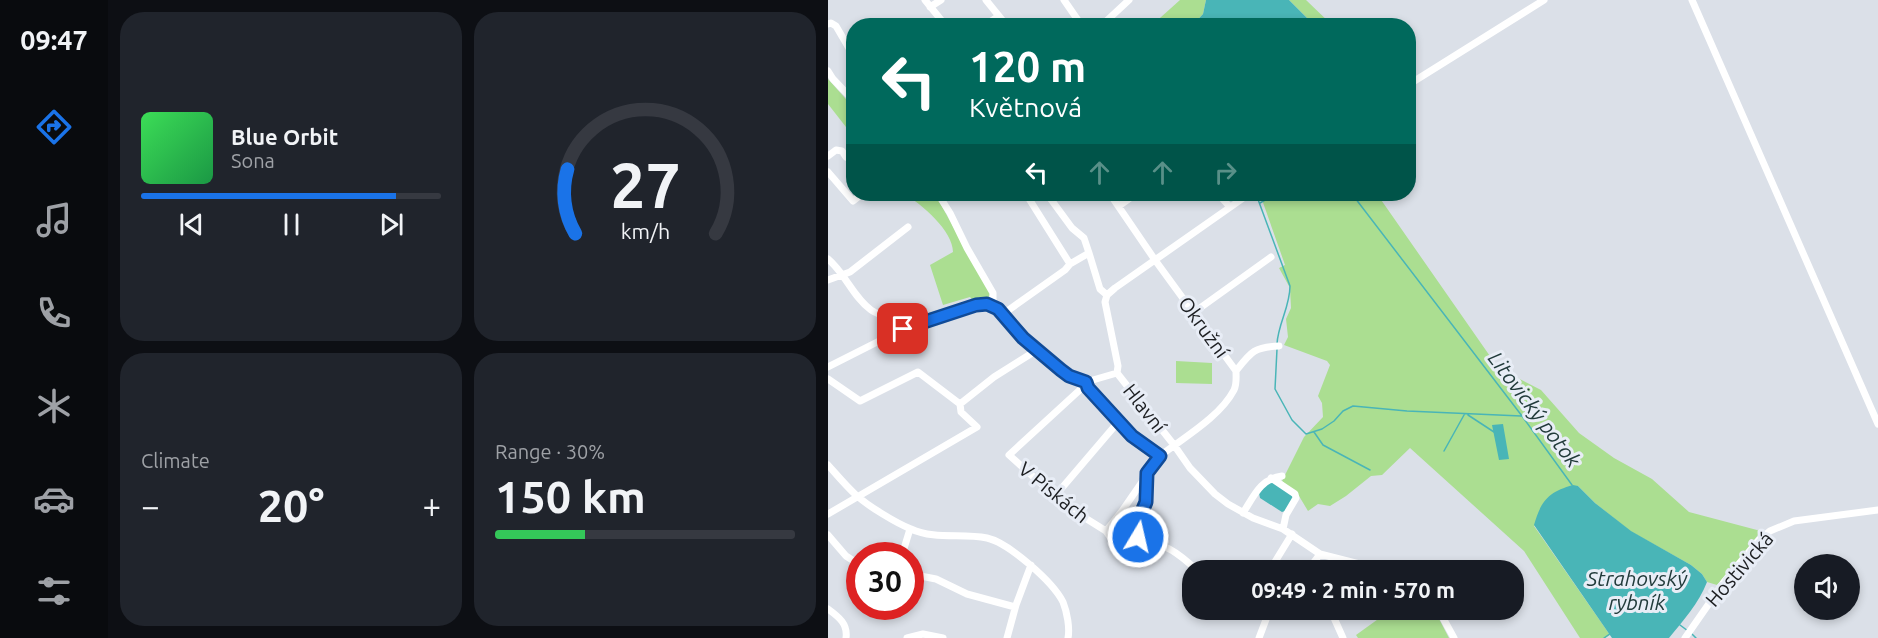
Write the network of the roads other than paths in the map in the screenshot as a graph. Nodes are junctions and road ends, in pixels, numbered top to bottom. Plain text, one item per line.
1 (925, 0) edge
2 (941, 0) edge
3 (986, 0) edge
4 (1064, 0) edge
5 (1129, 0) edge
6 (1544, 0) edge
7 (1692, 0) edge
8 (930, 7) junction
9 (999, 16) joint
10 (939, 18) edge
11 (996, 18) edge
12 (1076, 18) edge
13 (1110, 18) edge
14 (828, 24) edge
15 (846, 44) edge
16 (828, 71) edge
17 (1416, 80) edge
18 (846, 92) edge
19 (828, 156) edge
20 (846, 157) dead end
21 (828, 172) edge
22 (846, 194) edge
23 (942, 201) edge
24 (1030, 201) edge
25 (1052, 201) edge
26 (1115, 201) edge
27 (1126, 201) edge
28 (1224, 201) edge
29 (1239, 201) edge
30 (1119, 206) junction
31 (1230, 207) junction
32 (908, 227) dead end
33 (1089, 253) junction
34 (1271, 257) dead end
35 (828, 259) edge
36 (1155, 260) junction
37 (1070, 264) junction
38 (843, 275) junction
39 (828, 280) edge
40 (1107, 295) junction
41 (993, 306) junction
42 (1193, 313) junction
43 (1003, 314) junction
44 (903, 329) junction
45 (1279, 346) dead end
46 (1037, 350) junction
47 (828, 367) edge
48 (1236, 371) junction
49 (1117, 373) junction
50 (828, 379) edge
51 (1086, 382) junction
52 (960, 404) junction
53 (1119, 421) junction
54 (1878, 424) edge
55 (1174, 445) junction
56 (1160, 456) junction
57 (828, 465) edge
58 (1147, 473) junction
59 (1282, 476) dead end
60 (1271, 478) junction
61 (857, 496) junction
62 (1055, 496) junction
63 (1878, 510) edge
64 (1243, 513) junction
65 (828, 514) edge
66 (1129, 527) dead end
67 (910, 529) junction
68 (1283, 529) junction
69 (1106, 531) junction
70 (1292, 534) junction
71 (828, 535) edge
72 (906, 542) edge
73 (1320, 554) junction
74 (846, 556) edge
75 (1185, 560) edge
76 (1276, 560) edge
77 (1316, 560) edge
78 (1344, 560) edge
79 (1031, 565) junction
80 (924, 577) edge
81 (1015, 607) junction
82 (828, 609) edge
83 (1266, 620) edge
84 (1335, 620) edge
85 (1444, 620) edge
86 (846, 638) edge
87 (907, 638) edge
88 (943, 638) edge
89 (1007, 638) edge
90 (1068, 638) edge
91 (1259, 638) edge
92 (1343, 638) edge
93 (1454, 638) edge
94 (1684, 638) edge

1 - 8 street
2 - 8 street
3 - 9 street
4 - 12 street
5 - 13 street
6 - 17 street
7 - 54 street
8 - 10 street
9 - 11 street
14 - 15 street
16 - 18 street
19 - 20 street
21 - 22 street
23 - 41 street
24 - 37 street
25 - 33 street
26 - 30 street, Okružní
27 - 30 street
28 - 31 street
29 - 31 street
30 - 36 street, Okružní
31 - 36 street
32 - 38 street
33 - 37 street
33 - 40 street
34 - 42 street
35 - 38 street
36 - 40 street
36 - 42 street, Okružní
37 - 43 street
38 - 39 street
38 - 44 street
40 - 49 street, Hlavní
41 - 43 street
41 - 44 street
42 - 48 street, Okružní
43 - 46 street
44 - 47 street
45 - 48 street
46 - 51 street
46 - 52 street
48 - 55 street, Okružní
49 - 51 street
49 - 55 street, Hlavní
50 - 52 street
51 - 53 street
51 - 62 street, V Pískách
52 - 61 street
53 - 56 street
53 - 62 street
55 - 56 street, Okružní
55 - 64 street, Hlavní
56 - 58 street, Okružní
57 - 61 street
58 - 69 street, Okružní
58 - 75 street
59 - 60 street
60 - 64 street
60 - 68 street
61 - 65 street
61 - 67 street
62 - 69 street, V Pískách
63 - 94 street, Hostivická
64 - 68 street, Hlavní
66 - 69 street, V Pískách
67 - 72 street
67 - 79 street
68 - 70 street, Hlavní
70 - 73 street, Hlavní
70 - 76 street
71 - 74 street
73 - 77 street
73 - 78 street, Hlavní
79 - 81 street
79 - 90 street
80 - 81 street
81 - 89 street
82 - 86 street
83 - 91 street
84 - 92 street
85 - 93 street
87 - 88 street

